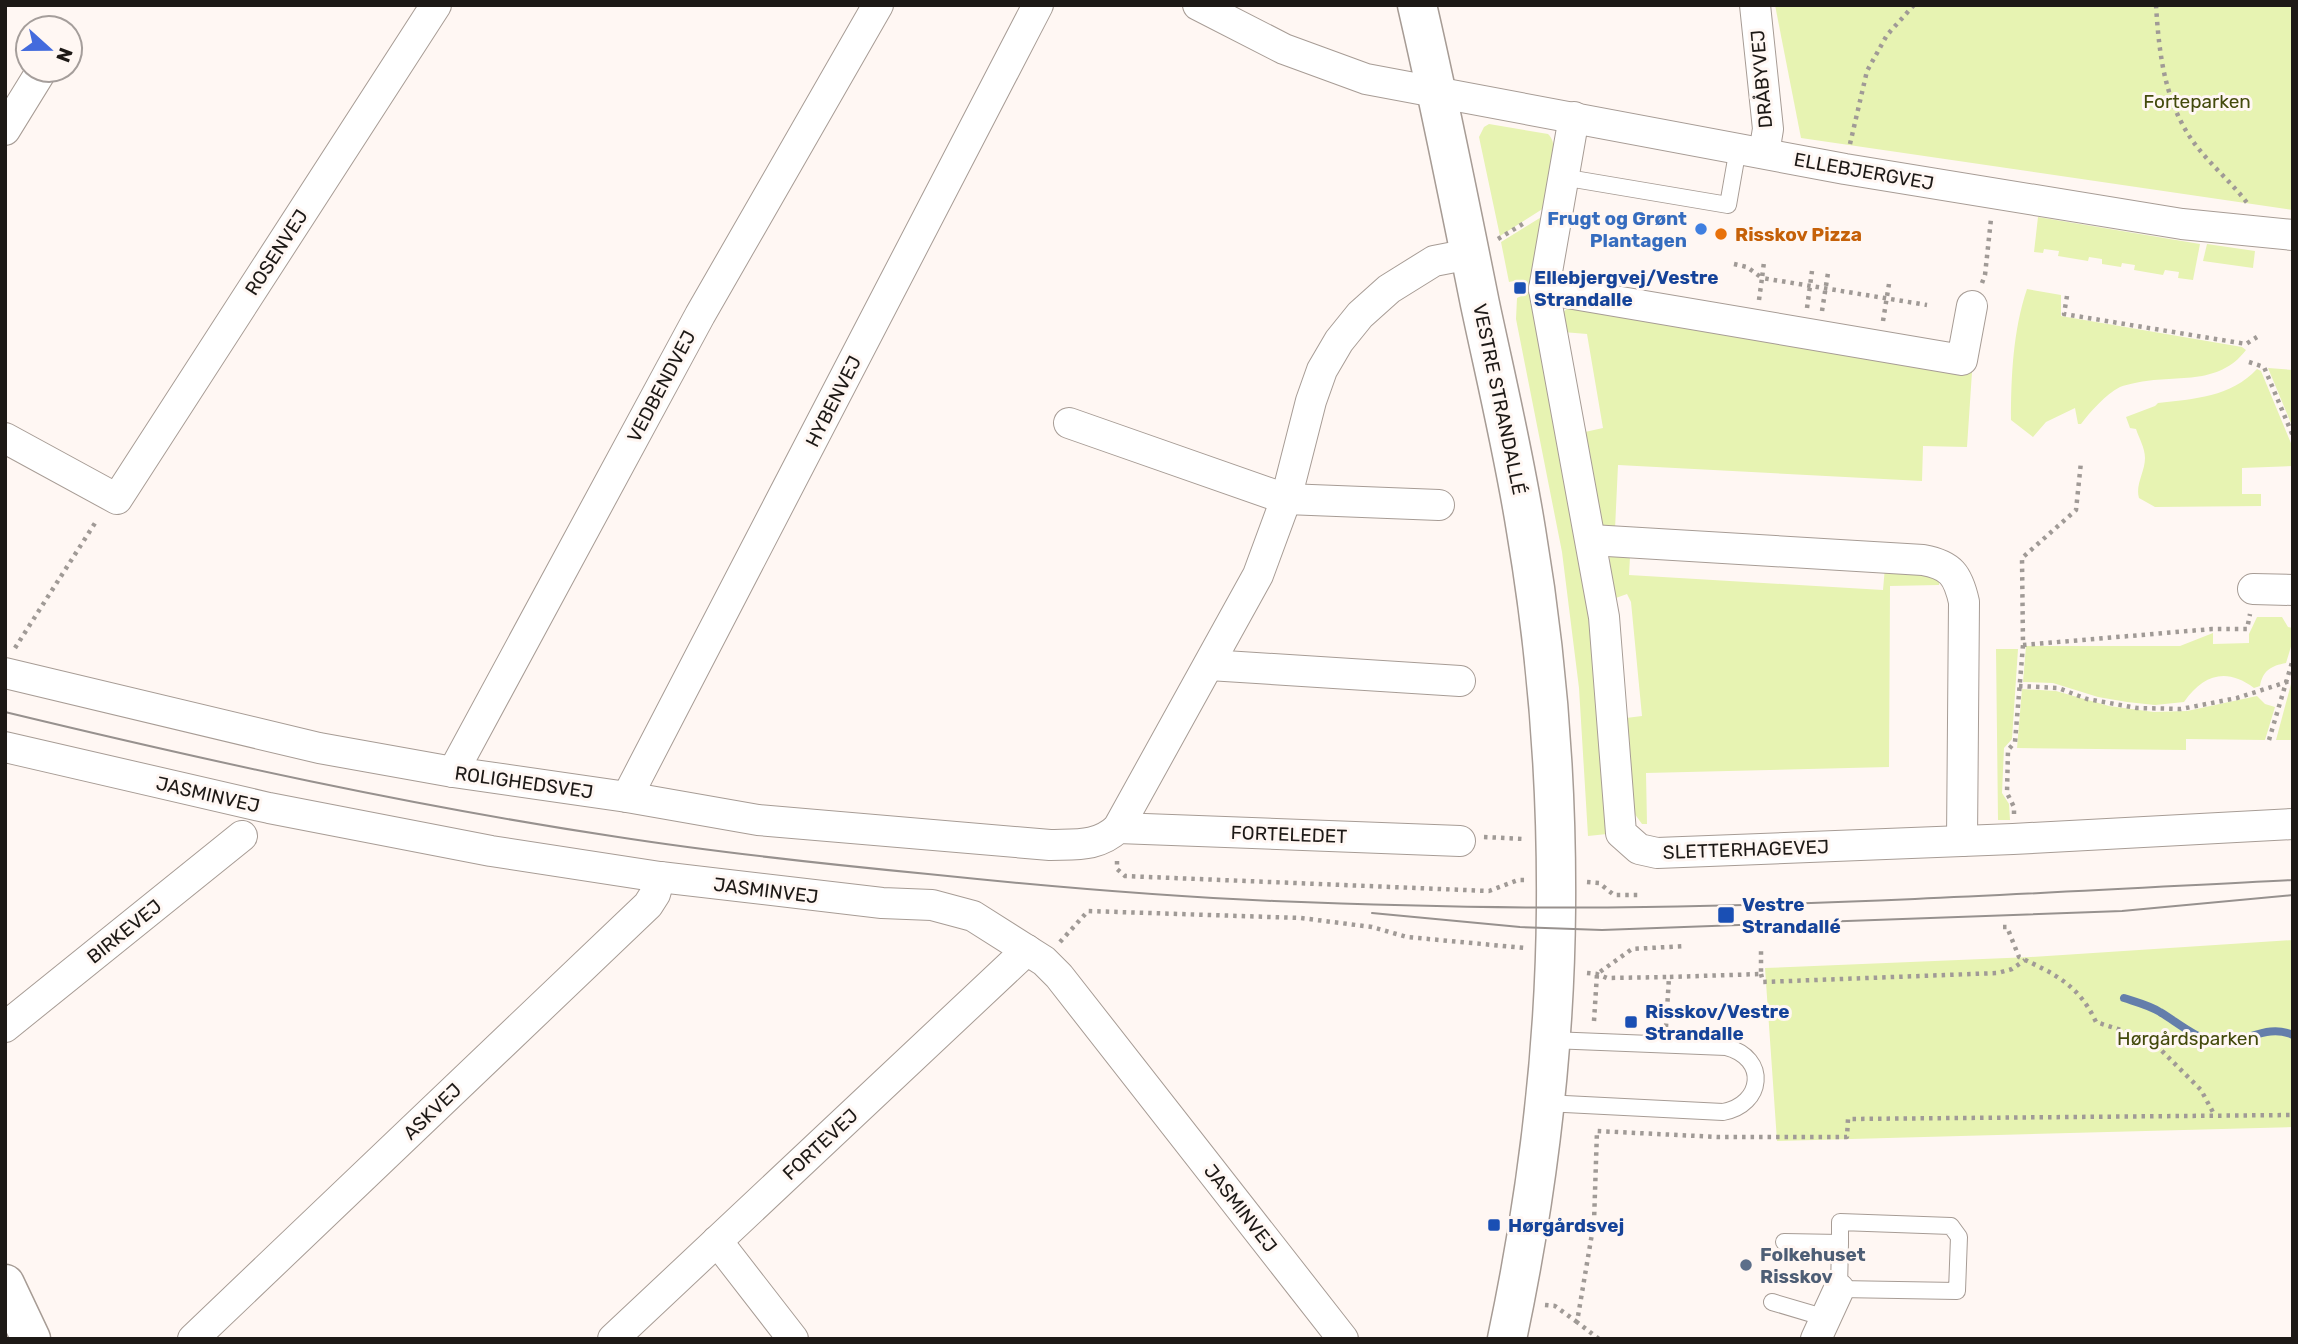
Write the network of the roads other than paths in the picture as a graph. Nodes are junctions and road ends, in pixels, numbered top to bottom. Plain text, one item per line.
1 (436, 5) edge
2 (878, 5) edge
3 (1038, 5) edge
4 (1198, 5) edge
5 (1417, 5) edge
6 (1755, 5) edge
7 (34, 84) edge
8 (1437, 92) junction
9 (1574, 117) junction
10 (5, 130) edge
11 (1751, 150) junction
12 (1562, 177) junction
13 (2281, 234) edge
14 (1480, 248) junction
15 (1544, 289) junction
16 (1972, 306) dead end
17 (1069, 423) dead end
18 (5, 438) edge
19 (1286, 499) junction
20 (1439, 505) dead end
21 (1591, 540) junction
22 (2253, 589) road end
23 (2293, 590) edge
24 (9, 663) edge
25 (1209, 665) junction
26 (1460, 681) dead end
27 (5, 747) edge
28 (453, 772) junction
29 (627, 797) junction
30 (2293, 824) edge
31 (1118, 828) junction
32 (242, 836) dead end
33 (1460, 841) road end
34 (1962, 841) junction
35 (660, 877) junction
36 (1035, 956) junction
37 (5, 1027) edge
38 (1551, 1040) junction
39 (1545, 1103) junction
40 (717, 1241) junction
41 (1784, 1242) dead end
42 (1840, 1243) junction
43 (5, 1284) edge
44 (1839, 1289) junction
45 (1772, 1302) dead end
46 (1821, 1329) edge
47 (21, 1335) edge
48 (193, 1339) edge
49 (613, 1339) edge
50 (793, 1339) edge
51 (1343, 1339) edge
52 (1507, 1339) edge

1 - 18 street, ROSENVEJ
2 - 28 street, VEDBENDVEJ
3 - 29 street, HYBENVEJ
4 - 8 street, ELLEBJERGVEJ
5 - 8 street, VESTRE STRANDALLÉ
6 - 11 street, DRÅBYVEJ
7 - 10 street
8 - 9 street, ELLEBJERGVEJ
8 - 14 street, VESTRE STRANDALLÉ
9 - 11 street, ELLEBJERGVEJ
9 - 12 street, SLETTERHAGEVEJ
11 - 12 lane
11 - 13 street, ELLEBJERGVEJ
12 - 15 street, SLETTERHAGEVEJ
14 - 19 street
14 - 38 street, VESTRE STRANDALLÉ
15 - 16 street
15 - 21 street, SLETTERHAGEVEJ
17 - 19 street
19 - 20 street
19 - 25 street
21 - 34 street
21 - 34 street, SLETTERHAGEVEJ
22 - 23 street
24 - 28 street, ROLIGHEDSVEJ
25 - 26 street
25 - 31 street
27 - 35 street, JASMINVEJ
28 - 29 street, ROLIGHEDSVEJ
29 - 31 street, ROLIGHEDSVEJ
30 - 34 street, SLETTERHAGEVEJ
31 - 33 street, FORTELEDET
32 - 37 street, BIRKEVEJ
35 - 36 street, JASMINVEJ
35 - 48 street, ASKVEJ
36 - 40 street, FORTEVEJ
36 - 51 street, JASMINVEJ
38 - 39 street, VESTRE STRANDALLÉ
38 - 39 lane
39 - 52 street, VESTRE STRANDALLÉ
40 - 49 street, FORTEVEJ
40 - 50 street
41 - 42 lane
42 - 44 lane
42 - 44 lane
43 - 47 street
44 - 46 street
45 - 46 lane

